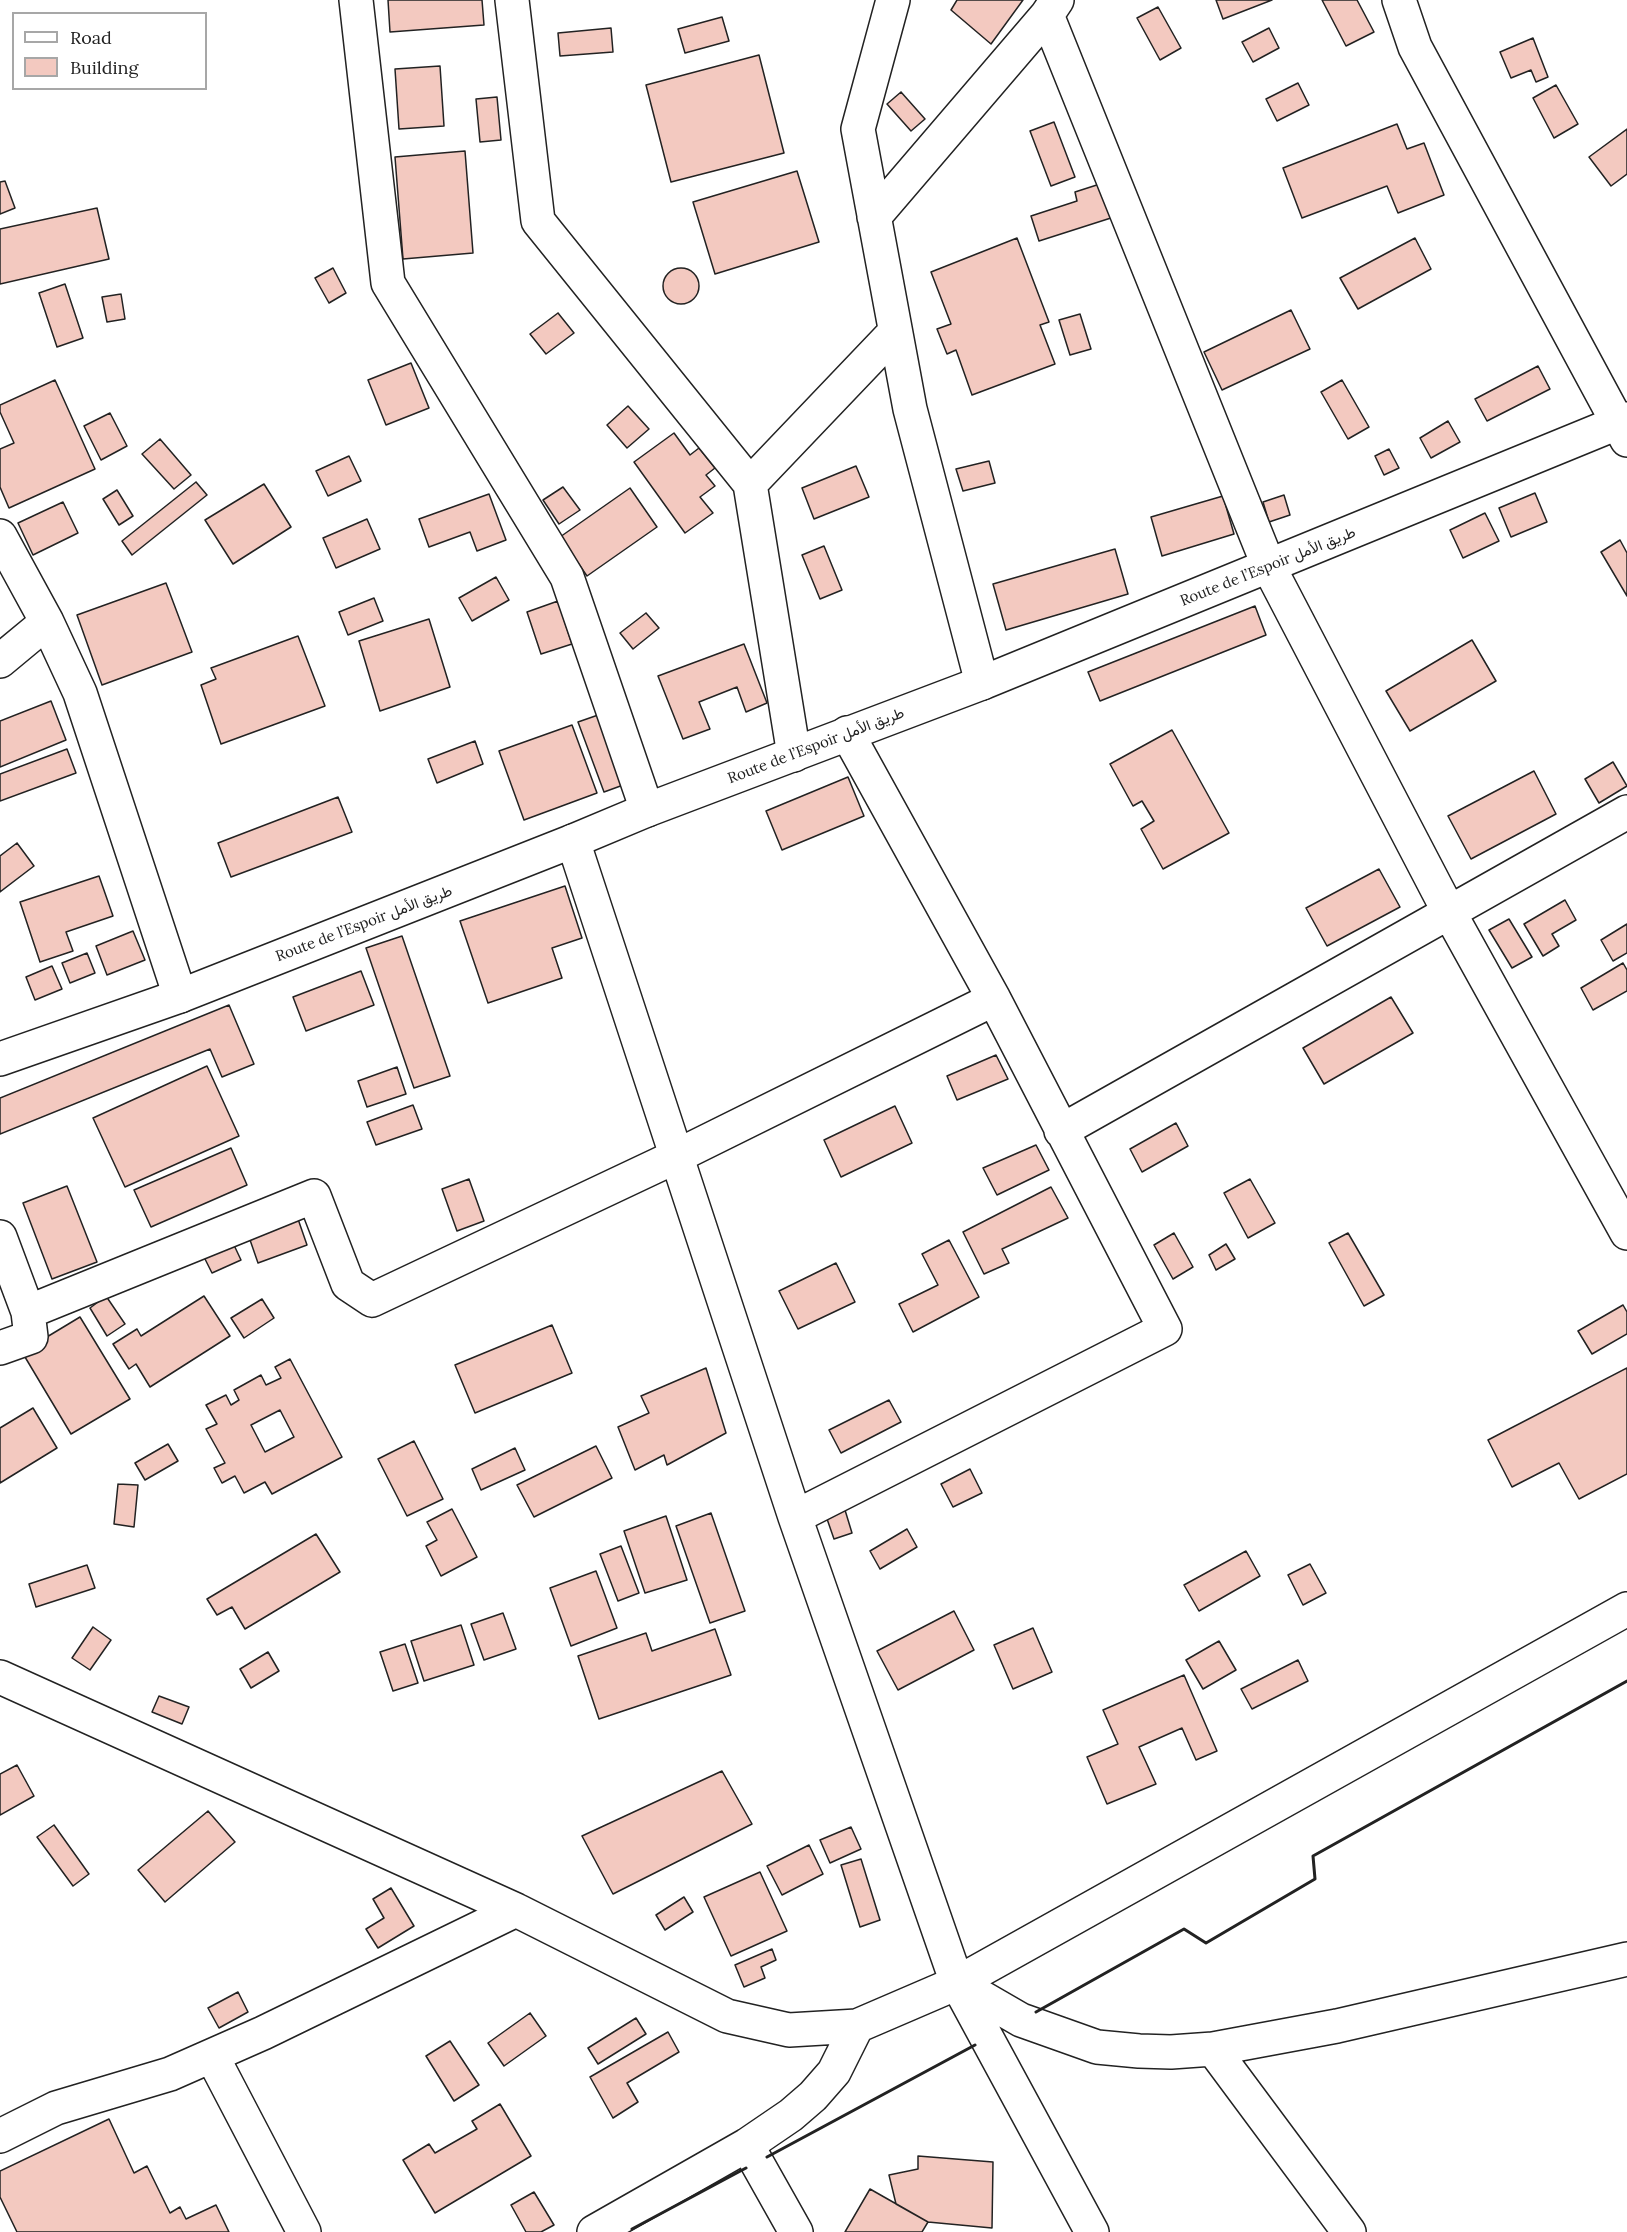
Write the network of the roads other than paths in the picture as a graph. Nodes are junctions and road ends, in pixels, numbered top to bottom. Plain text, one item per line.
1 (356, 0) edge
2 (512, 0) edge
3 (893, 0) edge
4 (1399, 0) edge
5 (1052, 8) edge
6 (874, 217) junction
7 (895, 332) junction
8 (1624, 427) edge
9 (750, 484) junction
10 (0, 536) edge
11 (1269, 567) junction
12 (47, 622) junction
13 (0, 661) edge
14 (982, 683) junction
15 (847, 733) junction
16 (794, 755) junction
17 (647, 810) junction
18 (1627, 812) edge
19 (573, 841) junction
20 (1449, 912) junction
21 (180, 996) junction
22 (994, 999) junction
23 (0, 1059) edge
24 (1061, 1131) junction
25 (677, 1156) junction
26 (1627, 1233) edge
27 (0, 1237) edge
28 (28, 1312) junction
29 (0, 1348) edge
30 (795, 1517) junction
31 (1627, 1609) edge
32 (0, 1677) edge
33 (516, 1910) junction
34 (1627, 1959) edge
35 (957, 1983) junction
36 (857, 2026) junction
37 (1213, 2049) junction
38 (212, 2056) junction
39 (0, 2136) edge
40 (747, 2145) junction
41 (304, 2232) edge
42 (594, 2232) edge
43 (796, 2232) edge
44 (1092, 2232) edge
45 (1349, 2232) edge

1 - 17 main road
2 - 9 main road
3 - 6 main road
4 - 8 main road
5 - 6 main road
5 - 11 main road
6 - 7 main road
7 - 9 main road
7 - 14 main road
8 - 11 main road, Route de l’Espoir طريق الأمل
9 - 16 main road
10 - 12 main road
11 - 14 main road, Route de l’Espoir طريق الأمل
11 - 20 main road
12 - 13 main road
12 - 21 main road
14 - 15 main road, Route de l’Espoir طريق الأمل
15 - 16 main road, Route de l’Espoir طريق الأمل
15 - 22 main road
16 - 17 main road, Route de l’Espoir طريق الأمل
17 - 19 main road, Route de l’Espoir طريق الأمل
18 - 20 main road
19 - 21 main road, Route de l’Espoir طريق الأمل
19 - 25 main road
20 - 24 main road
20 - 26 main road
21 - 23 main road, Route de l’Espoir طريق الأمل
22 - 24 main road
22 - 25 main road
24 - 30 main road
25 - 28 main road
25 - 30 main road
27 - 28 main road
28 - 29 main road
30 - 35 main road
31 - 35 main road
32 - 33 main road
33 - 36 main road
33 - 38 main road
34 - 37 main road
35 - 36 main road
35 - 37 main road
35 - 44 main road
36 - 40 main road
37 - 45 main road
38 - 39 main road
38 - 41 main road
40 - 42 main road
40 - 43 main road

